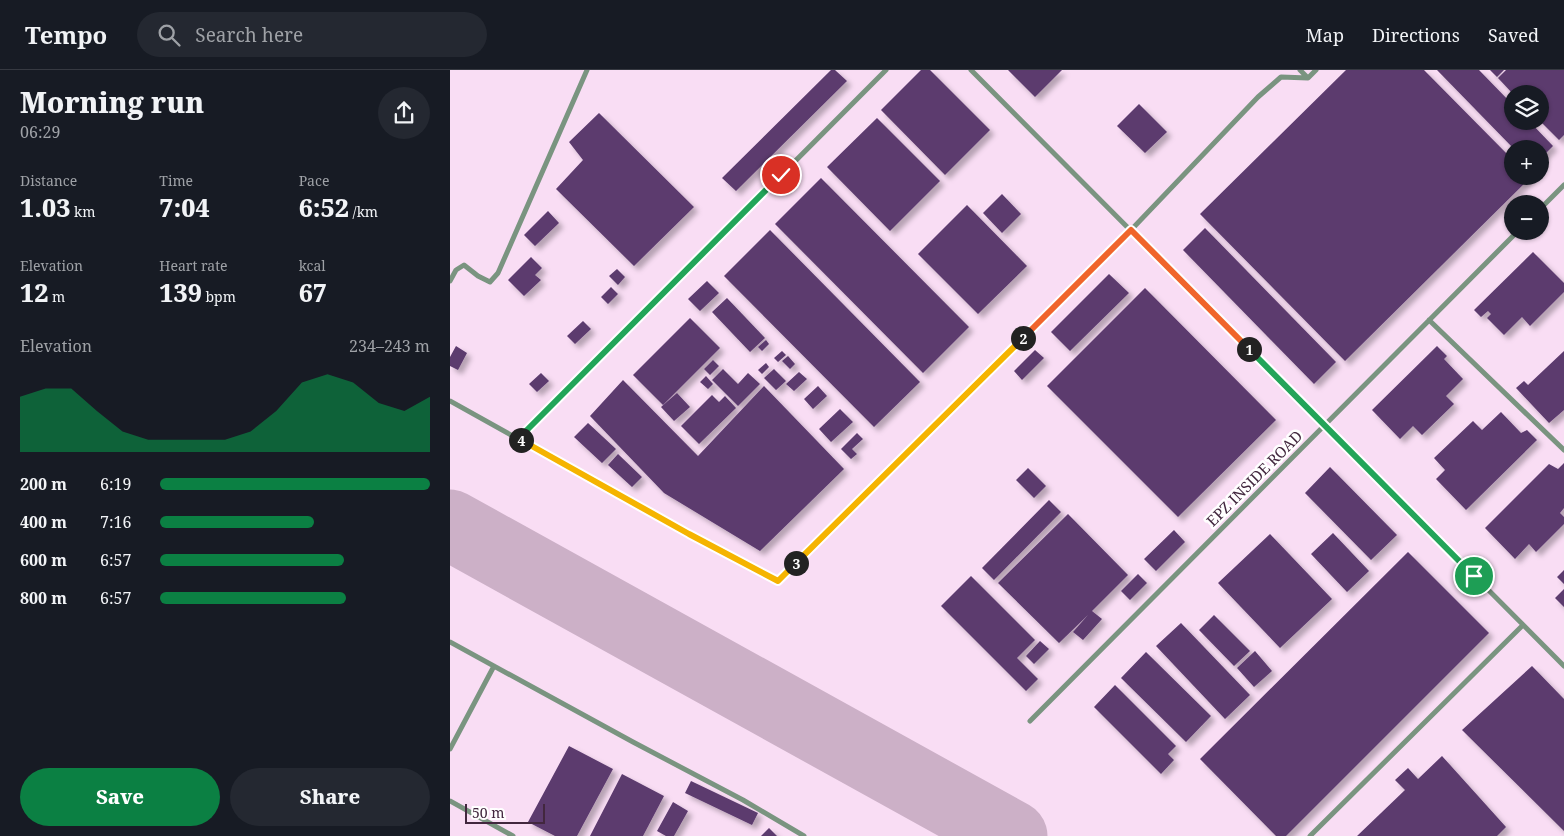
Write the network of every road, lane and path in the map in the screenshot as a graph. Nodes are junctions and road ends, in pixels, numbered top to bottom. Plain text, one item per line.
1 (586, 70) edge
2 (886, 70) edge
3 (971, 70) edge
4 (1300, 70) edge
5 (1316, 70) edge
6 (1308, 78) junction
7 (1564, 185) edge
8 (1549, 200) edge
9 (1131, 230) junction
10 (1509, 240) edge
11 (450, 281) edge
12 (1429, 320) junction
13 (450, 401) edge
14 (1325, 425) junction
15 (518, 439) junction
16 (1564, 450) edge
17 (1523, 626) junction
18 (450, 642) edge
19 (494, 666) junction
20 (1564, 666) edge
21 (1030, 721) dead end
22 (450, 749) edge
23 (450, 801) edge
24 (513, 836) edge
25 (804, 836) edge
26 (1310, 836) edge

1 - 11 lane
2 - 15 lane
3 - 9 lane
4 - 6 lane
5 - 6 lane
6 - 9 lane
7 - 8 lane
9 - 14 lane
9 - 15 lane
10 - 12 lane, EPZ INSIDE ROAD
12 - 14 lane, EPZ INSIDE ROAD
12 - 16 lane
13 - 15 lane
14 - 17 lane
14 - 21 lane, EPZ INSIDE ROAD
17 - 20 lane
17 - 26 lane
18 - 19 lane
19 - 22 lane
19 - 25 lane
23 - 24 lane

